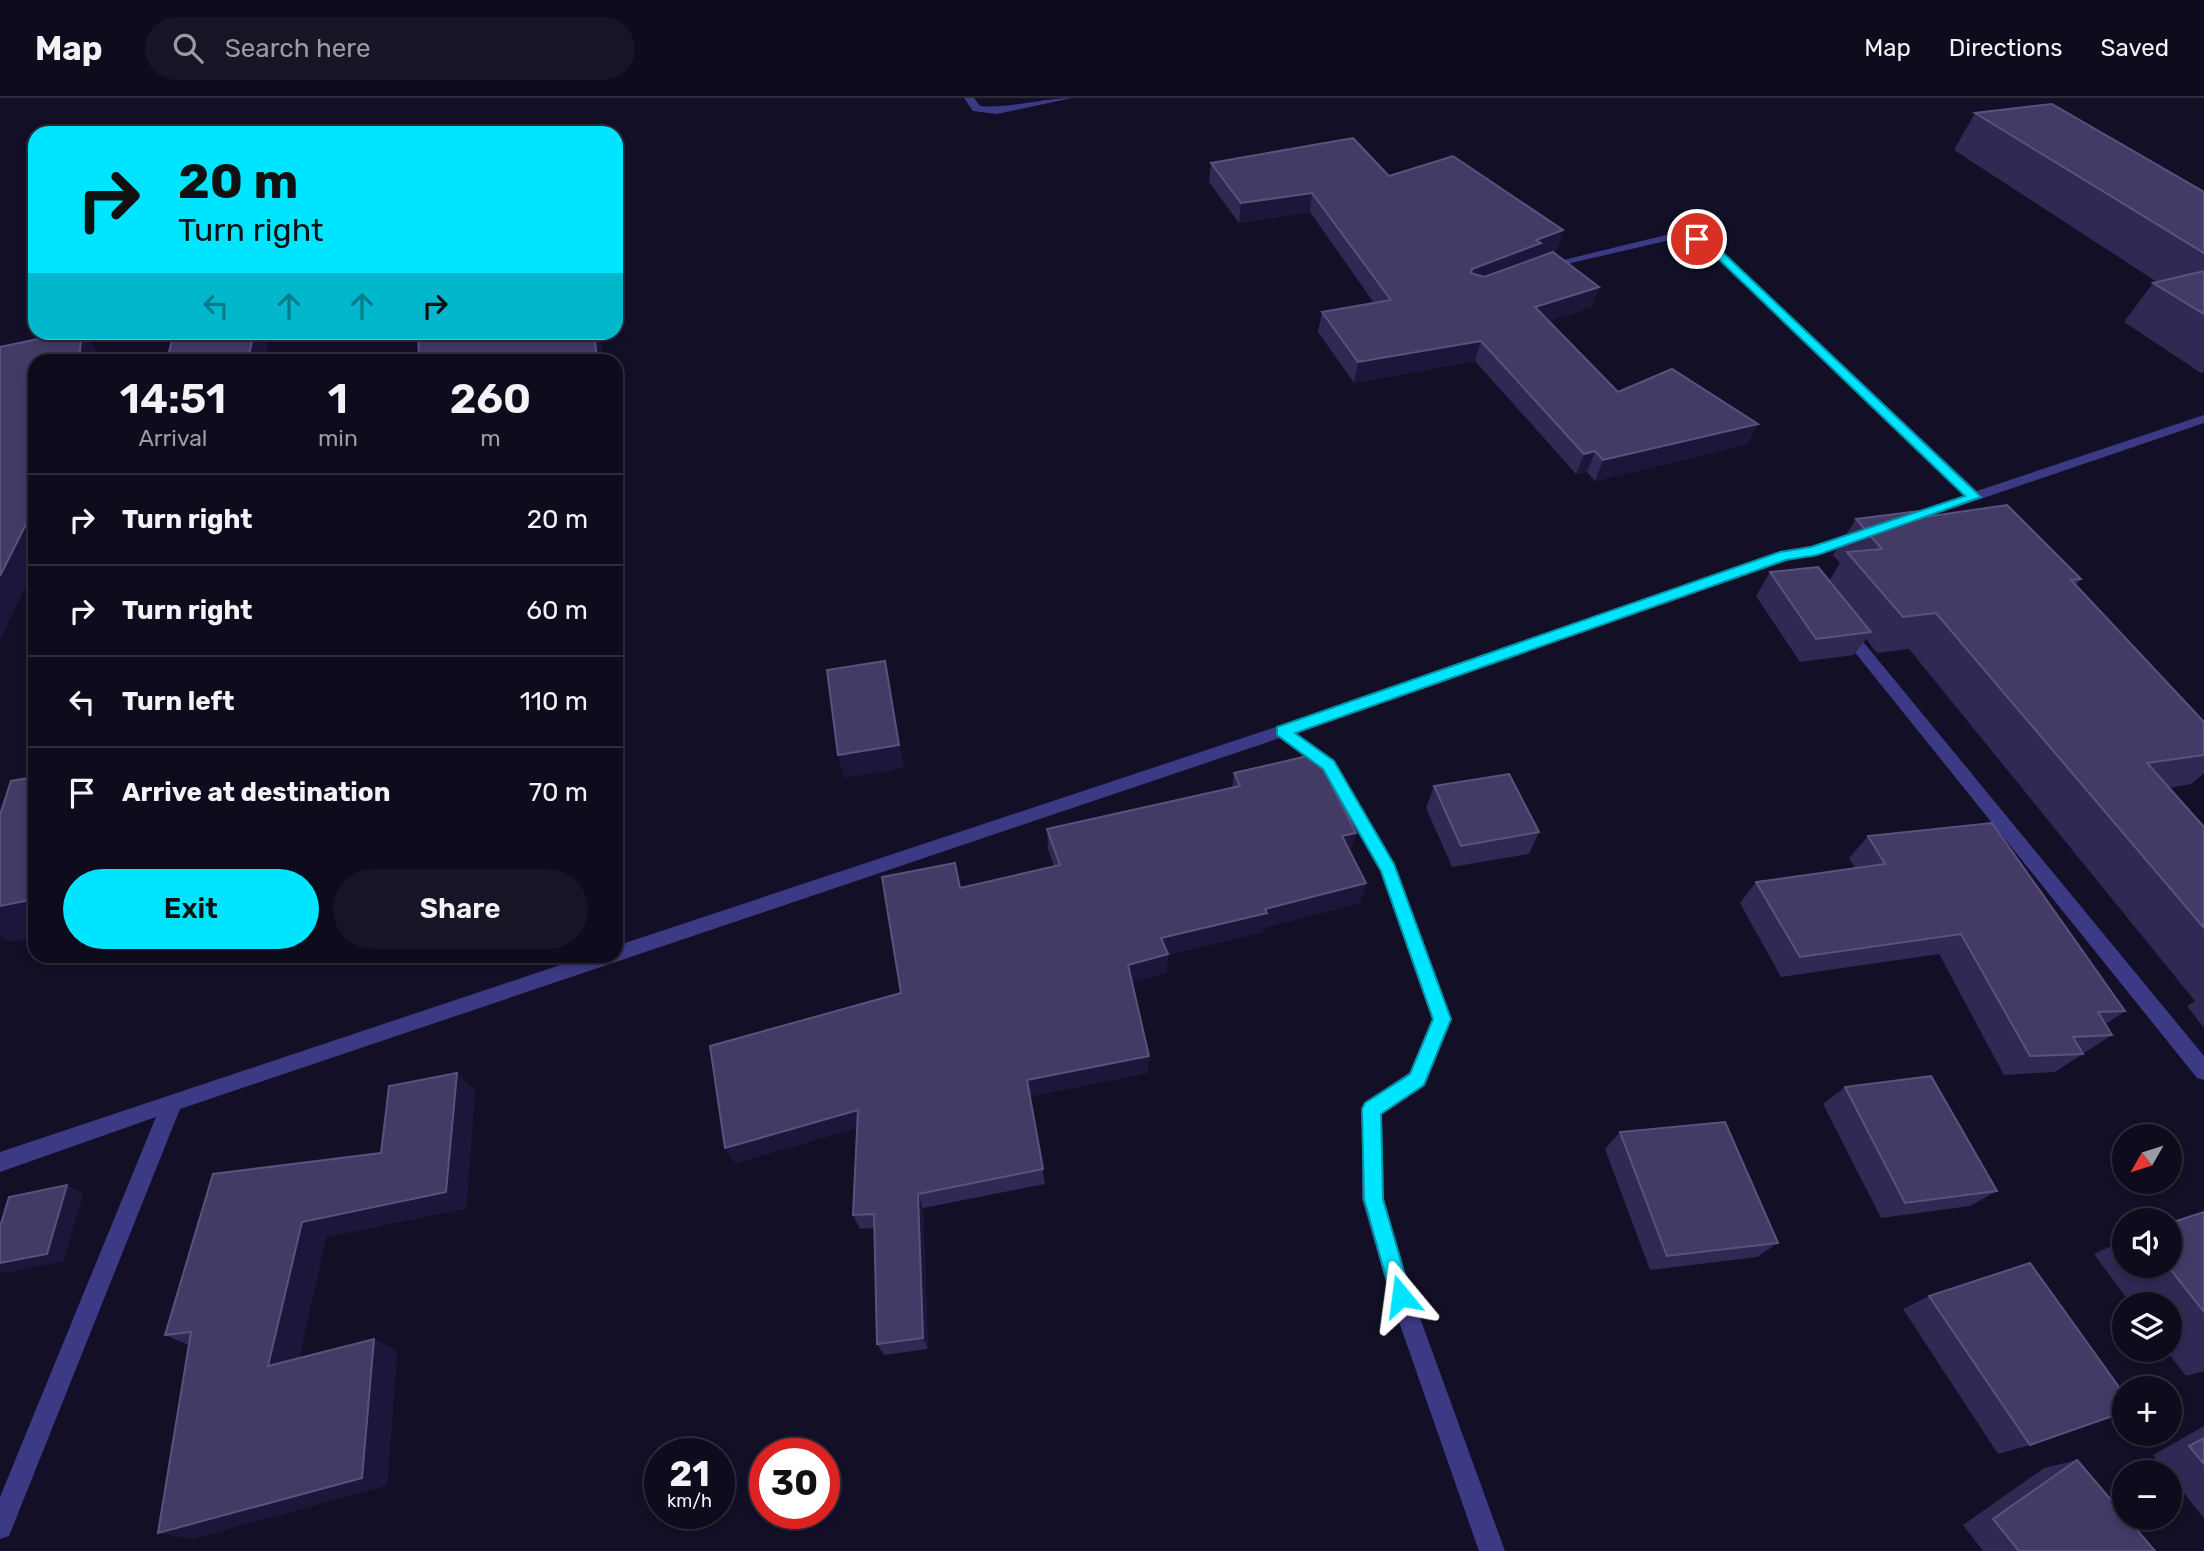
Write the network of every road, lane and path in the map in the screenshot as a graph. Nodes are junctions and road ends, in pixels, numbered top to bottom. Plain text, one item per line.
1 (969, 98) edge
2 (1067, 98) edge
3 (1523, 274) edge
4 (2204, 419) edge
5 (1975, 497) junction
6 (1784, 555) junction
7 (1802, 577) edge
8 (1837, 620) edge
9 (1282, 731) junction
10 (623, 952) edge
11 (589, 963) edge
12 (2204, 1071) edge
13 (173, 1101) junction
14 (0, 1162) edge
15 (0, 1527) edge
16 (1492, 1551) edge

1 - 2 street
3 - 5 street
4 - 5 street
5 - 6 street
6 - 7 street
6 - 9 street
8 - 12 street
9 - 10 street
9 - 16 street
11 - 13 street
13 - 14 street
13 - 15 street

